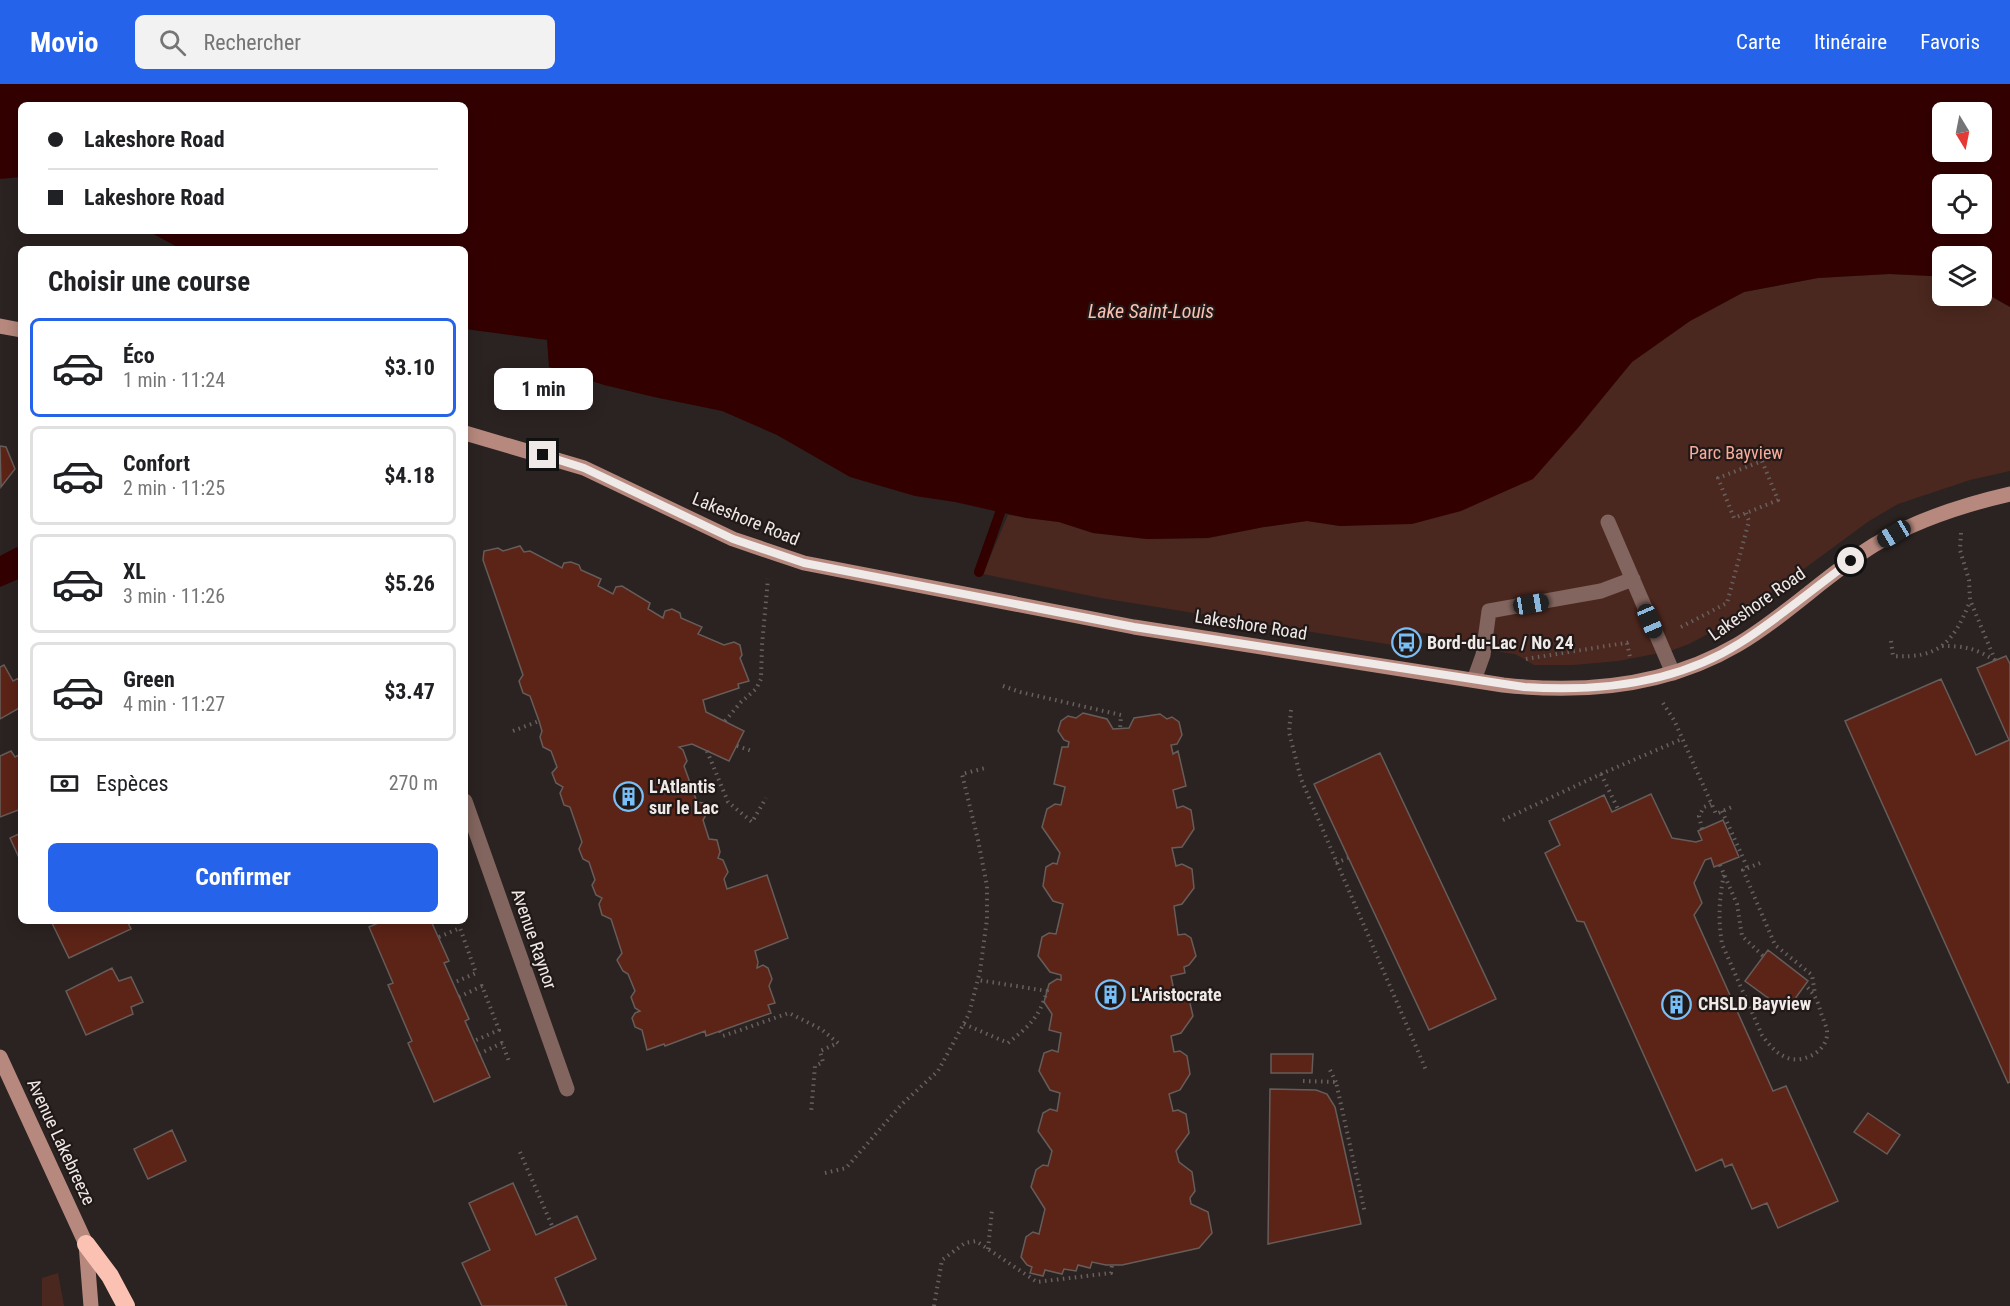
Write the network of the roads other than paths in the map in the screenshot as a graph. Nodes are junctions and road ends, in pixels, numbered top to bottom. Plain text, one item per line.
1 (0, 326) edge
2 (18, 329) edge
3 (468, 434) edge
4 (2010, 494) edge
5 (1608, 522) dead end
6 (1633, 579) junction
7 (1673, 673) junction
8 (1474, 680) junction
9 (468, 809) edge
10 (0, 1057) edge
11 (567, 1089) dead end
12 (86, 1244) junction
13 (91, 1306) edge
14 (126, 1306) edge

1 - 2 street
3 - 8 street, Lakeshore Road
4 - 7 street, Lakeshore Road
5 - 6 street
6 - 7 street
6 - 8 street
7 - 8 street, Lakeshore Road
9 - 11 street, Avenue Raynor
10 - 12 street, Avenue Lakebreeze
12 - 13 street
12 - 14 highway

